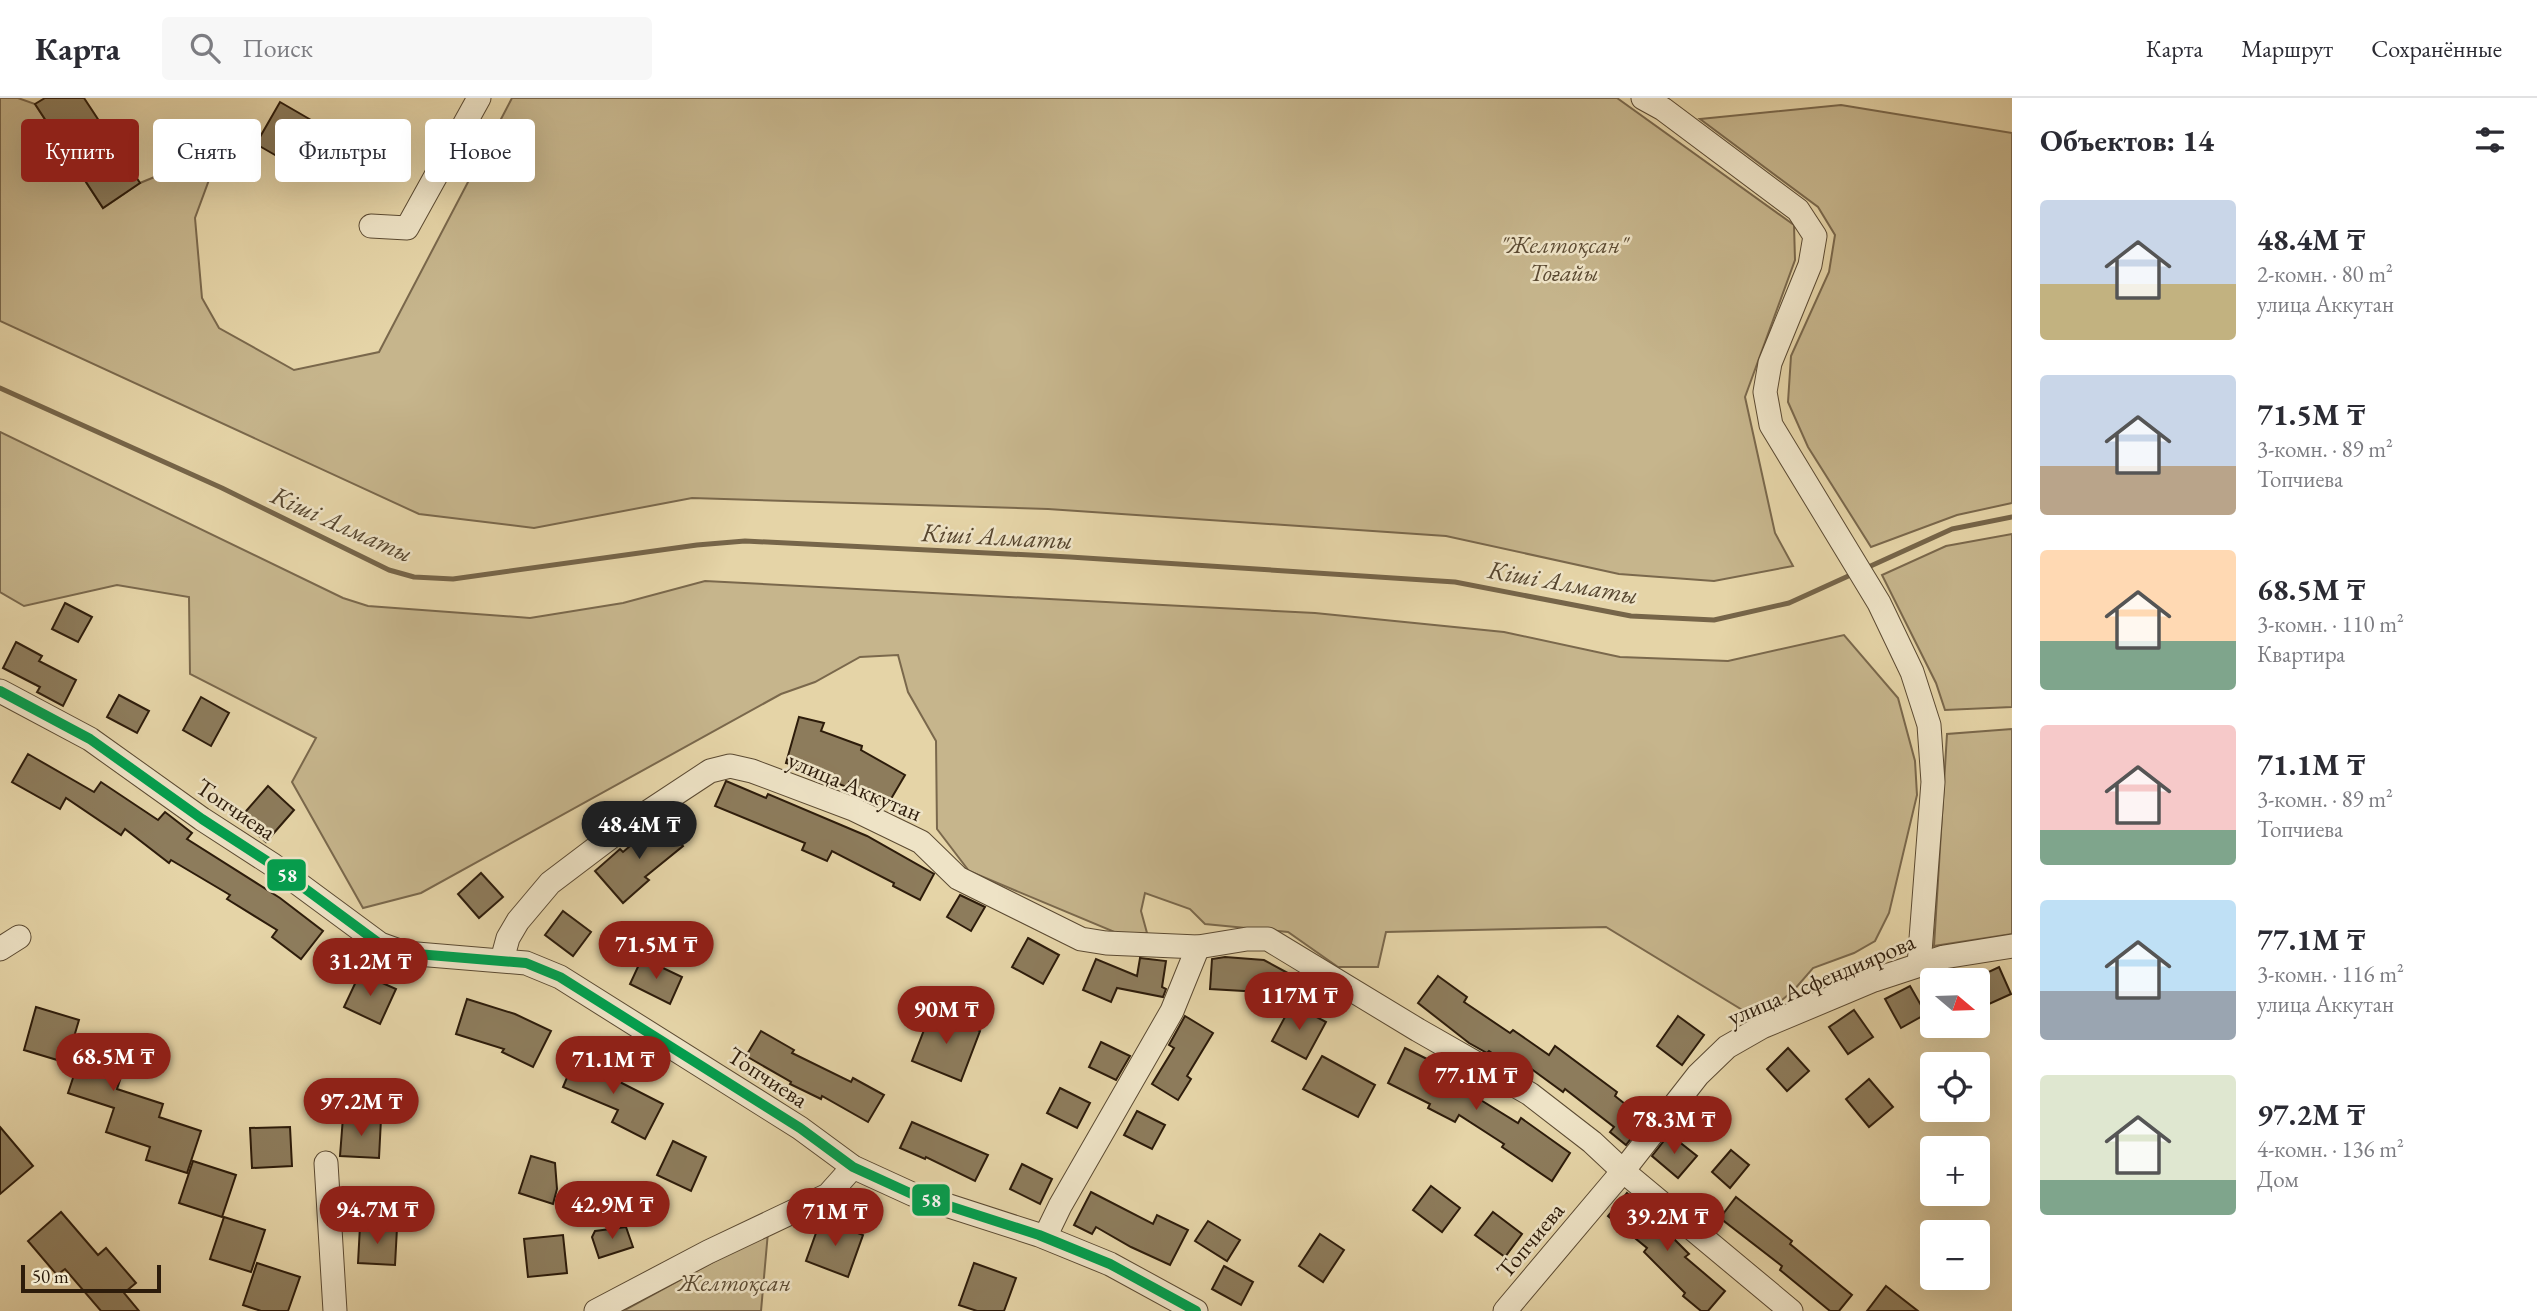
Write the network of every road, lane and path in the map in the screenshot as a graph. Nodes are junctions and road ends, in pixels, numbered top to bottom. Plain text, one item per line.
1 (479, 98) edge
2 (1643, 98) edge
3 (371, 226) dead end
4 (0, 691) edge
5 (2012, 946) edge
6 (1198, 947) junction
7 (502, 960) junction
8 (1919, 965) junction
9 (326, 1163) dead end
10 (853, 1167) junction
11 (1623, 1171) junction
12 (1045, 1237) junction
13 (335, 1311) edge
14 (596, 1311) edge
15 (1196, 1311) edge
16 (1505, 1311) edge
17 (1791, 1311) edge

1 - 3 street
2 - 8 street
4 - 7 street, Топчиева
5 - 8 street, улица Асфендиярова
6 - 7 street, улица Аккутан
6 - 11 street, улица Аккутан
6 - 12 street
7 - 10 street, Топчиева
8 - 11 street, улица Асфендиярова
9 - 13 street
10 - 12 street, Топчиева
10 - 14 street
11 - 16 street, Топчиева
11 - 17 street, улица Аккутан
12 - 15 street, Топчиева

